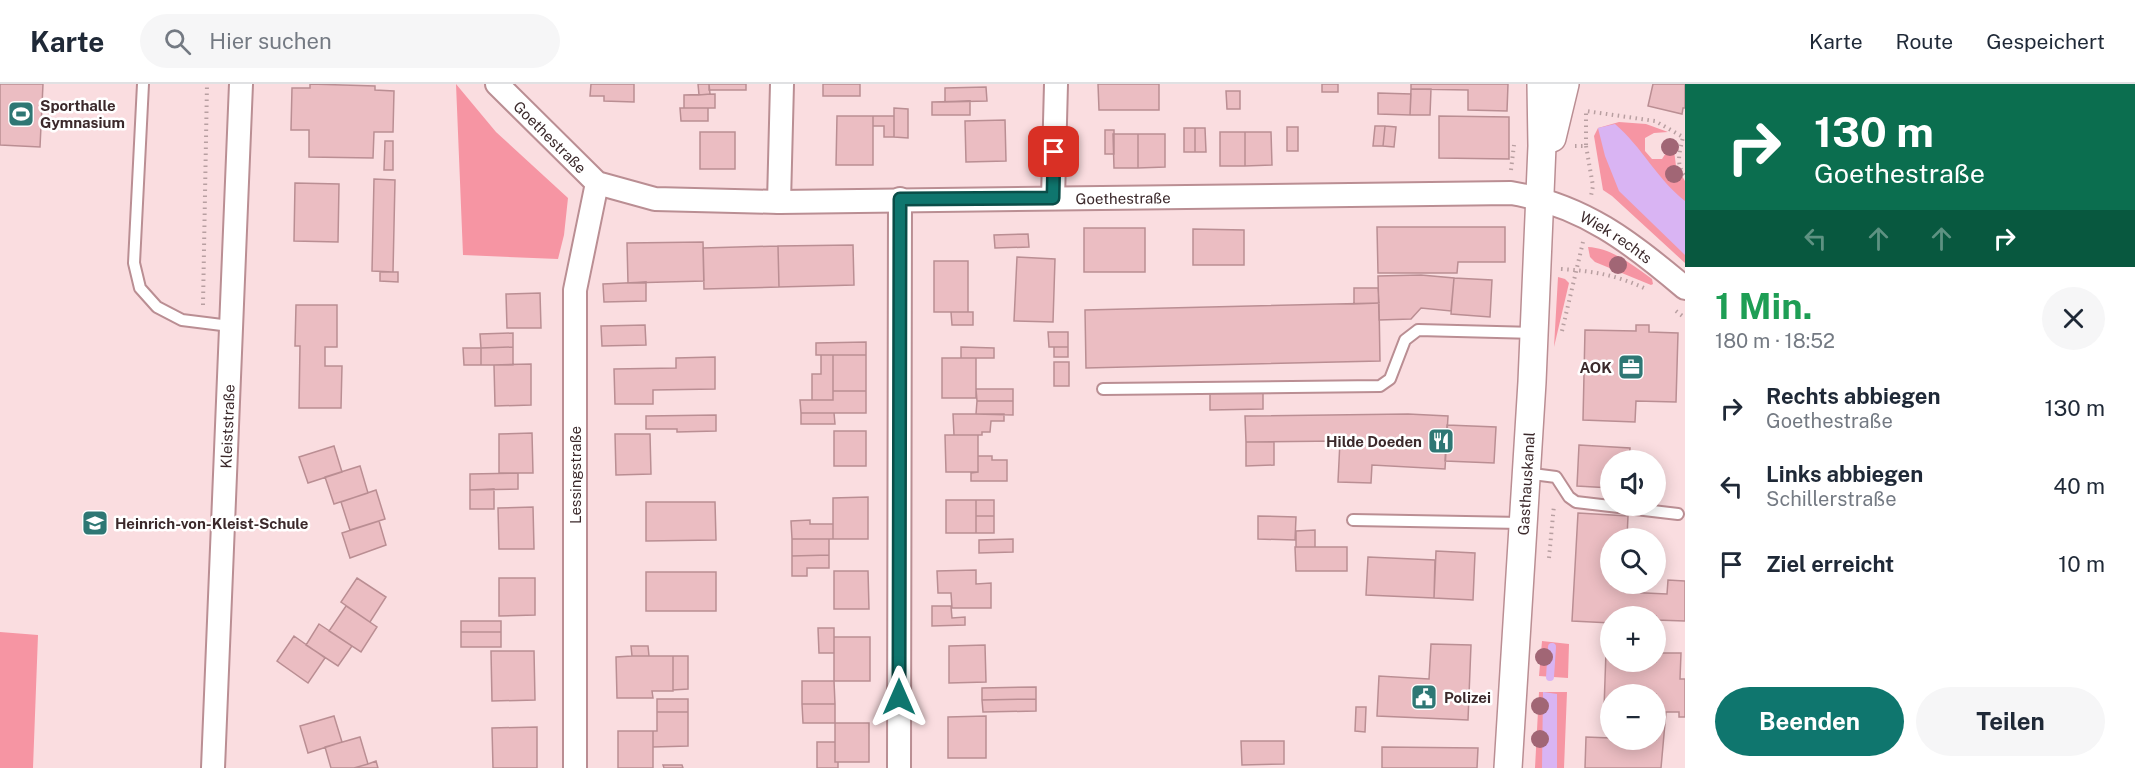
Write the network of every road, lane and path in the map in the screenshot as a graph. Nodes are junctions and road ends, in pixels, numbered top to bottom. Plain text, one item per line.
1 (143, 84) edge
2 (207, 84) edge
3 (241, 84) edge
4 (497, 84) edge
5 (782, 84) edge
6 (1056, 84) edge
7 (1541, 84) edge
8 (1565, 84) edge
9 (1550, 146) junction
10 (1586, 146) junction
11 (1685, 176) edge
12 (597, 183) junction
13 (1053, 198) junction
14 (1540, 198) junction
15 (900, 199) junction
16 (779, 202) junction
17 (1588, 217) junction
18 (1537, 268) junction
19 (1578, 270) junction
20 (1685, 288) edge
21 (1648, 289) dead end
22 (1670, 306) dead end
23 (1685, 318) edge
24 (202, 324) junction
25 (230, 326) junction
26 (1561, 332) dead end
27 (1534, 333) junction
28 (1103, 389) dead end
29 (1525, 472) junction
30 (1556, 477) junction
31 (1678, 514) dead end
32 (1353, 520) dead end
33 (1522, 523) junction
34 (1549, 568) dead end
35 (213, 768) edge
36 (575, 768) edge
37 (899, 768) edge
38 (1508, 768) edge

1 - 24 lane
2 - 24 path
3 - 25 street, Kleiststraße
4 - 12 street, Goethestraße
5 - 16 street
6 - 13 street
7 - 14 street
8 - 9 street
9 - 10 path
9 - 14 street
10 - 11 path
10 - 17 path
12 - 16 street, Goethestraße
12 - 36 street, Lessingstraße
13 - 14 street, Goethestraße
13 - 15 street, Goethestraße
14 - 17 street, Wiek rechts
14 - 18 street, Gasthauskanal
15 - 16 street, Goethestraße
15 - 37 street
17 - 19 path
17 - 20 street, Wiek rechts
18 - 19 path
18 - 27 street, Gasthauskanal
19 - 21 path
19 - 26 path
22 - 23 path
24 - 25 lane
25 - 35 street, Kleiststraße
27 - 28 lane
27 - 29 street, Gasthauskanal
29 - 30 lane
29 - 33 street, Gasthauskanal
30 - 31 lane
30 - 34 path
32 - 33 lane
33 - 38 street, Gasthauskanal

